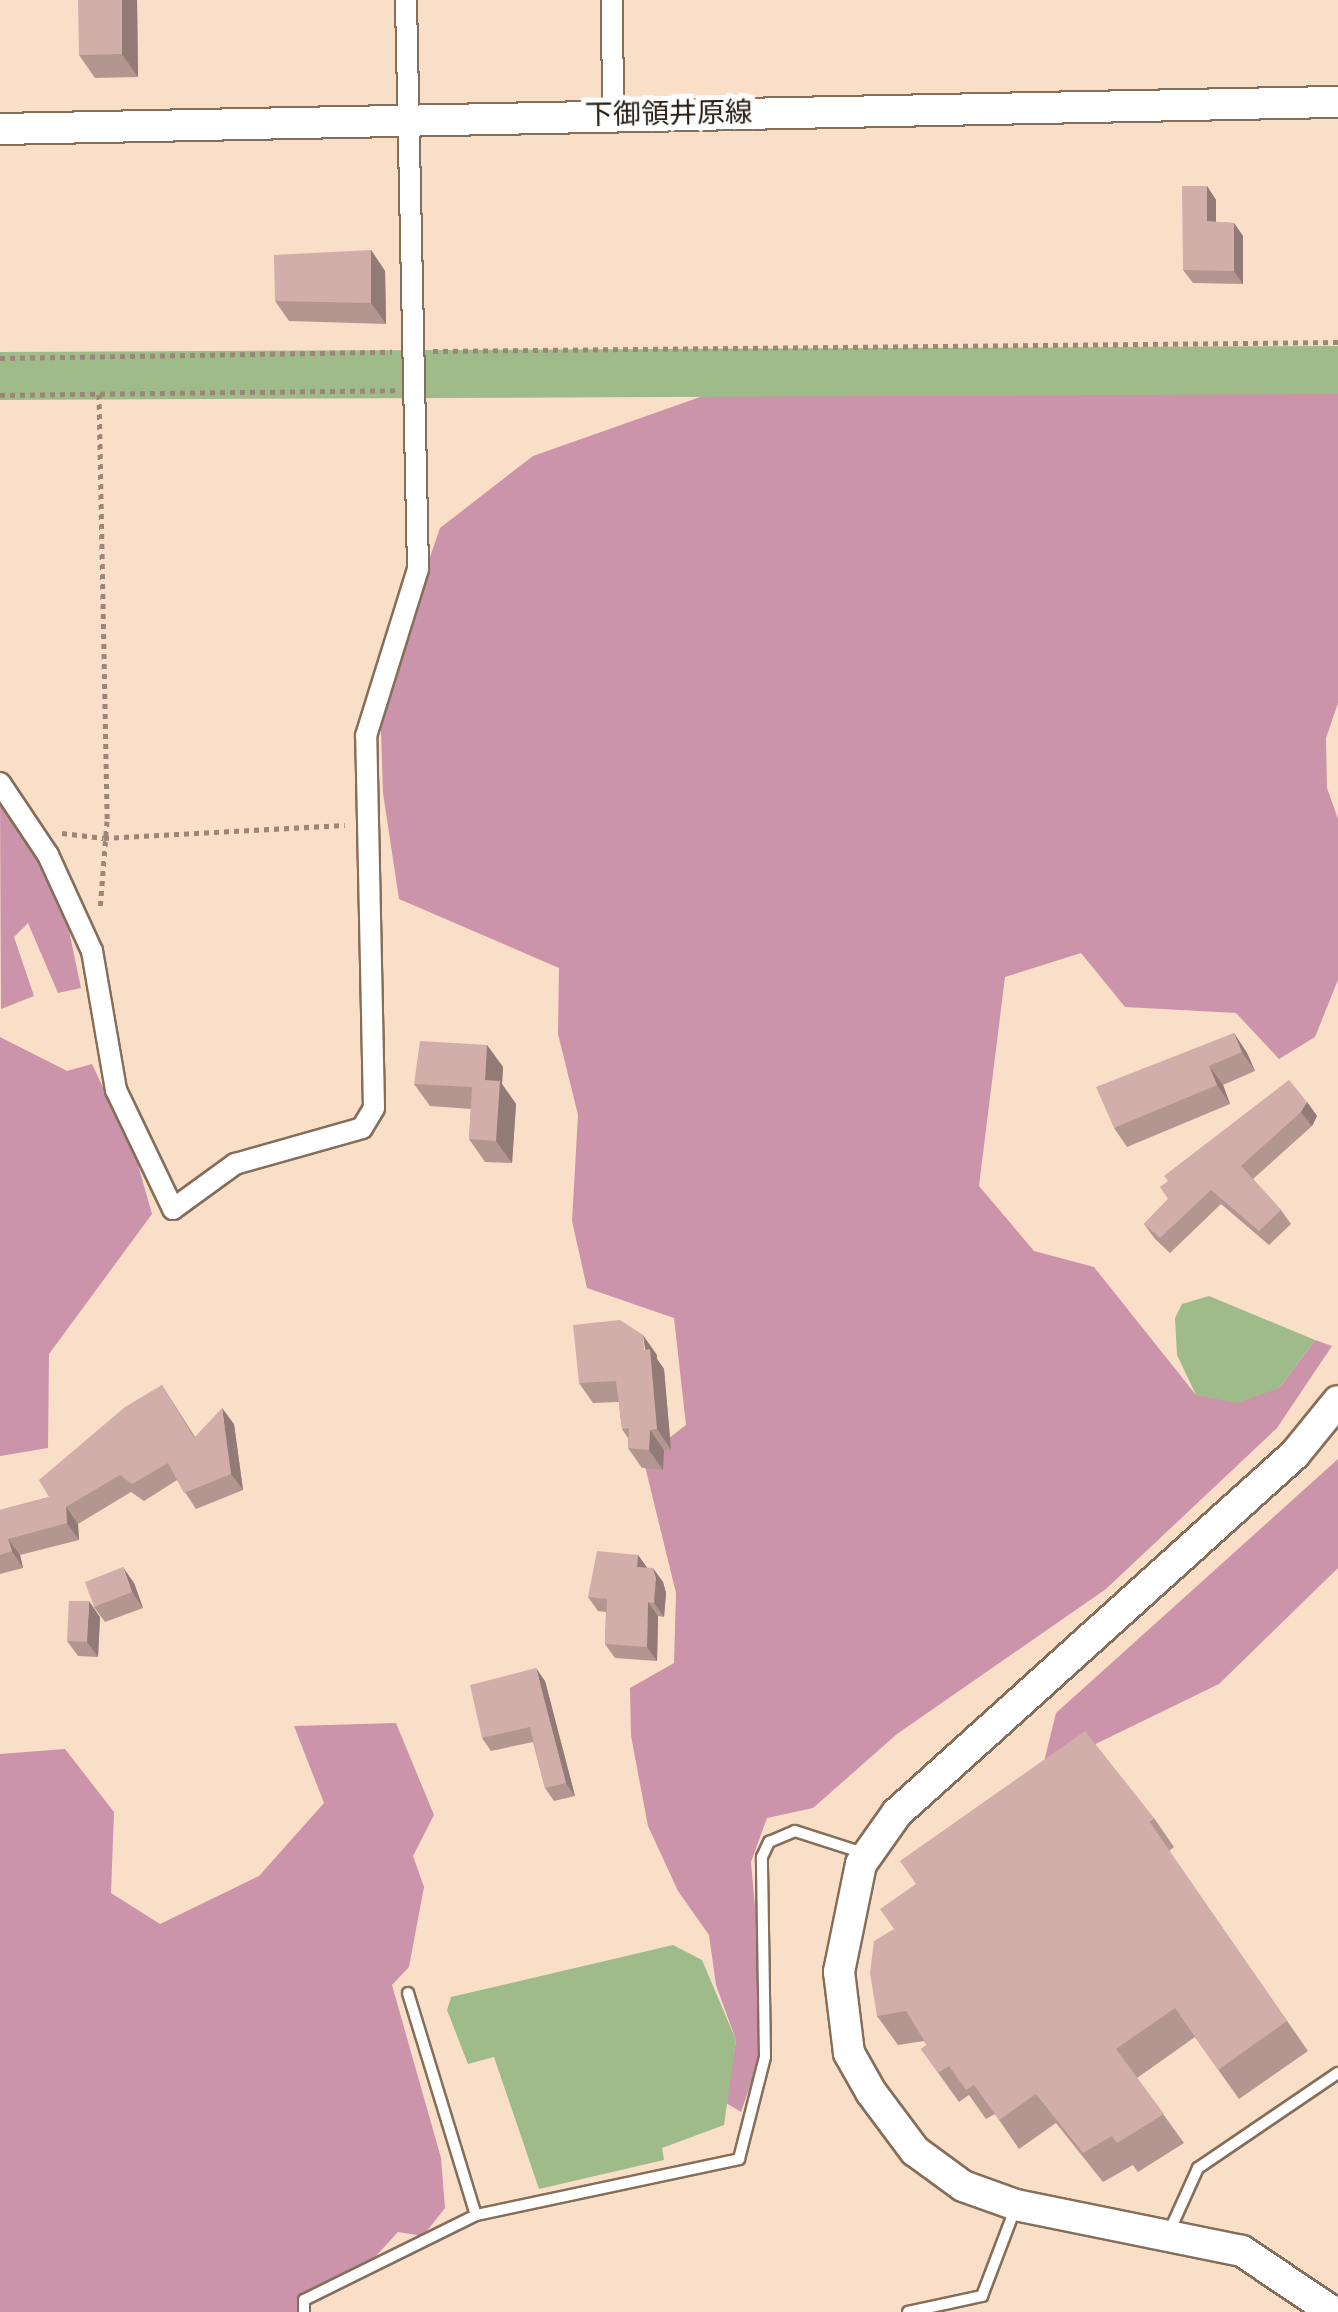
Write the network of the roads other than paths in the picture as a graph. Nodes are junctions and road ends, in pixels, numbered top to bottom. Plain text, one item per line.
1 (406, 0) edge
2 (612, 0) edge
3 (1338, 102) edge
4 (613, 116) junction
5 (410, 120) junction
6 (0, 128) edge
7 (0, 784) edge
8 (1338, 1401) edge
9 (867, 1855) junction
10 (408, 1994) dead end
11 (1338, 2072) edge
12 (1016, 2204) junction
13 (476, 2216) junction
14 (1170, 2231) junction
15 (304, 2312) edge
16 (908, 2312) edge
17 (1333, 2312) edge

1 - 5 street
2 - 4 street
3 - 4 street, 下御領井原線
4 - 5 street, 下御領井原線
5 - 6 street, 下御領井原線
5 - 7 street
8 - 9 street
9 - 12 street
9 - 13 lane
10 - 13 lane
11 - 14 lane
12 - 14 street
12 - 16 lane
13 - 15 lane
14 - 17 street

